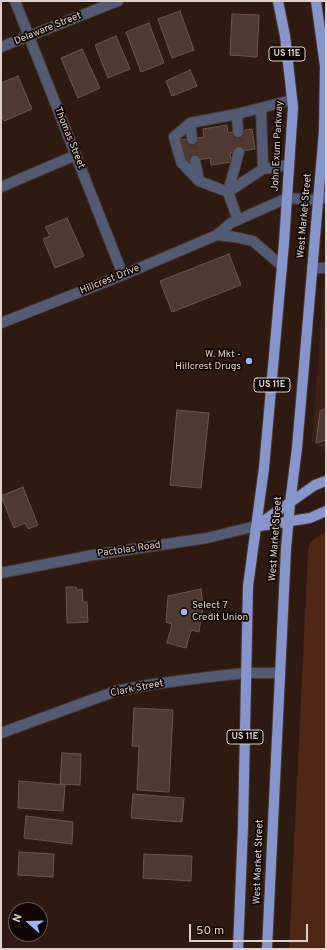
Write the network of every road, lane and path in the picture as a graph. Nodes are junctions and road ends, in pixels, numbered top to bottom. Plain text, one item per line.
1 (15, 1) edge
2 (118, 1) edge
3 (278, 1) edge
4 (316, 1) edge
5 (29, 36) junction
6 (1, 47) edge
7 (326, 63) edge
8 (292, 100) junction
9 (261, 108) junction
10 (237, 114) junction
11 (190, 123) junction
12 (238, 132) tunnel mouth
13 (325, 134) edge
14 (192, 138) tunnel mouth
15 (239, 152) tunnel mouth
16 (76, 155) junction
17 (195, 161) tunnel mouth
18 (289, 165) junction
19 (263, 169) junction
20 (199, 181) junction
21 (1, 187) edge
22 (228, 192) junction
23 (287, 198) junction
24 (322, 199) edge
25 (238, 220) junction
26 (218, 235) junction
27 (282, 266) junction
28 (312, 268) junction
29 (326, 268) edge
30 (123, 275) junction
31 (1, 322) edge
32 (326, 481) edge
33 (290, 503) junction
34 (326, 511) edge
35 (288, 521) junction
36 (256, 526) junction
37 (1, 572) edge
38 (246, 673) junction
39 (280, 673) junction
40 (1, 733) edge
41 (238, 949) edge
42 (267, 949) edge

1 - 5 street, Thomas Street
2 - 5 street, Delaware Street
3 - 8 main road, John Exum Parkway / US 11E
4 - 7 main road, US 11E
5 - 6 street, Delaware Street
5 - 16 street, Thomas Street
7 - 13 main road, US 11E
8 - 9 street
8 - 18 main road, John Exum Parkway / US 11E
9 - 10 street
9 - 19 street
10 - 11 street
10 - 12 street
11 - 14 street
11 - 20 street
13 - 24 main road, West Market Street / US 11E
15 - 22 street
16 - 21 street
16 - 30 street, Thomas Street
17 - 20 street
18 - 19 street
18 - 23 main road, John Exum Parkway / US 11E
19 - 22 street
20 - 22 street
22 - 25 street
23 - 24 street, Hillcrest Drive
23 - 25 street, Hillcrest Drive
23 - 27 main road, West Market Street / US 11E
24 - 28 main road, West Market Street / US 11E
25 - 26 street, Hillcrest Drive
26 - 27 street, Hillcrest Drive
26 - 30 street, Hillcrest Drive
27 - 36 main road, West Market Street / US 11E
28 - 29 street
28 - 33 main road, West Market Street / US 11E
30 - 31 street, Hillcrest Drive
32 - 33 main road
33 - 35 main road, West Market Street / US 11E
33 - 36 main road
34 - 35 main road
35 - 36 main road
35 - 39 main road, West Market Street / US 11E
36 - 37 street, Pactolas Road
36 - 38 main road, West Market Street / US 11E
38 - 39 street, Clark Street
38 - 40 street, Clark Street
38 - 41 main road, West Market Street / US 11E
39 - 42 main road, West Market Street / US 11E

